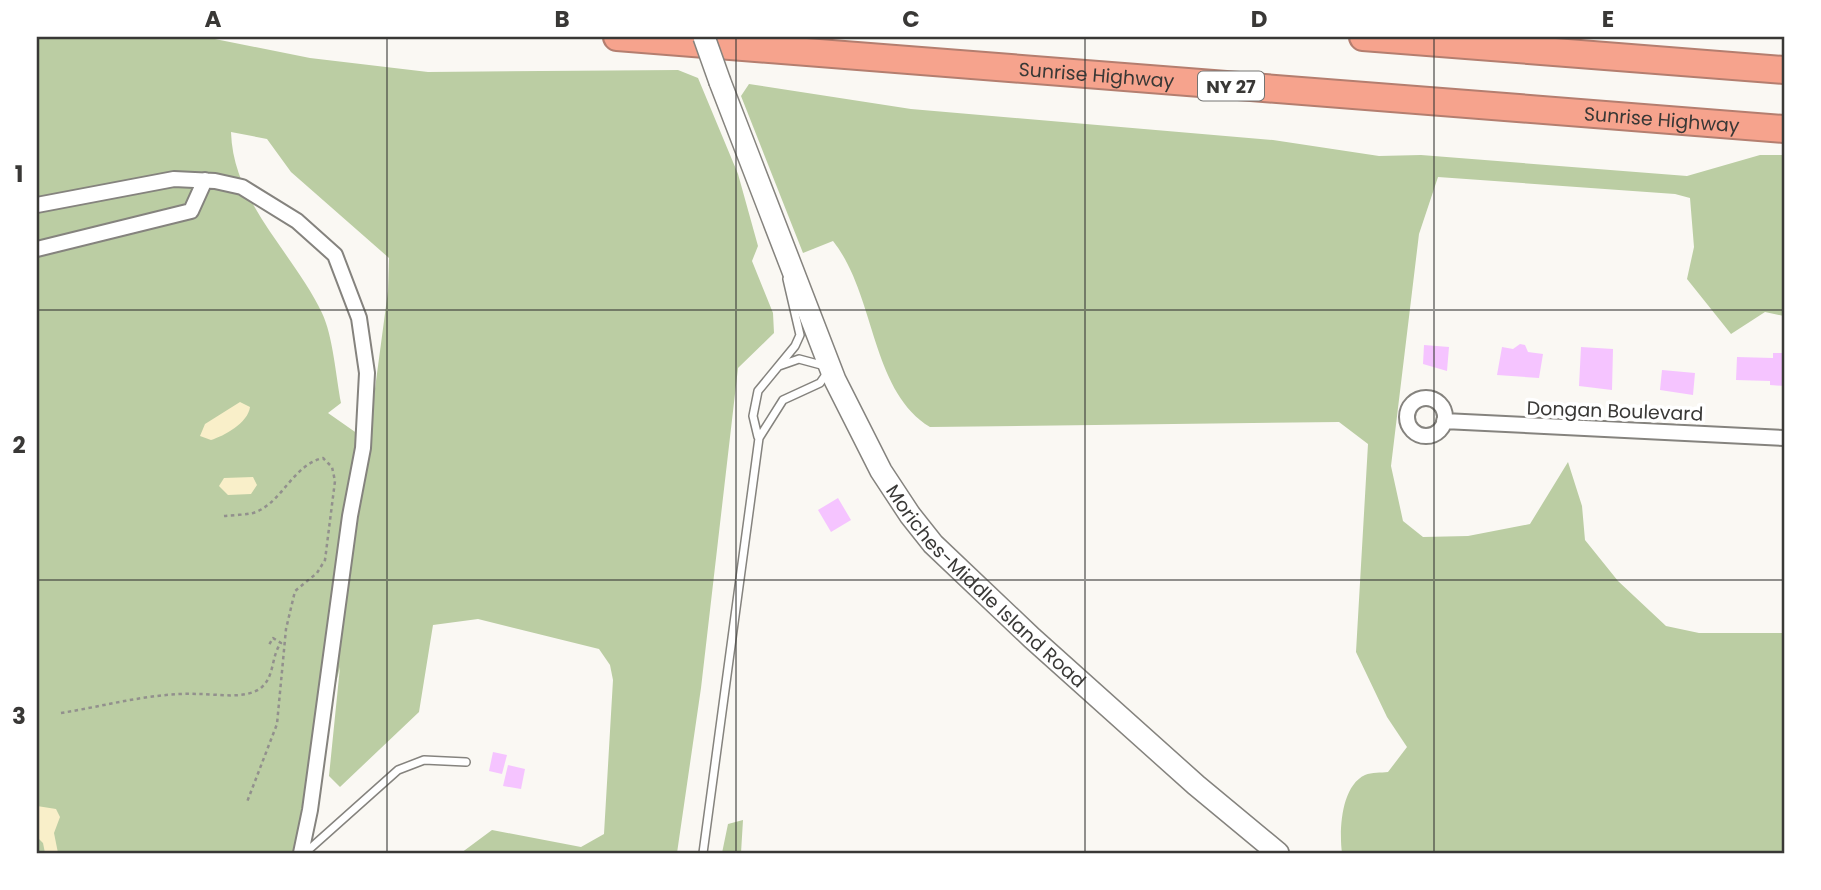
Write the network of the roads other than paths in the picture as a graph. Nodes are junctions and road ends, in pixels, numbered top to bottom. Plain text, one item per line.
1 (617, 37) edge
2 (704, 37) edge
3 (1363, 37) edge
4 (1784, 71) edge
5 (1784, 129) edge
6 (205, 180) junction
7 (37, 205) edge
8 (37, 249) edge
9 (786, 251) junction
10 (779, 366) junction
11 (831, 368) junction
12 (1444, 421) dead end
13 (758, 438) junction
14 (1784, 438) edge
15 (466, 762) dead end
16 (303, 853) edge
17 (703, 853) edge
18 (1278, 853) edge

1 - 5 highway, Sunrise Highway / NY 27
2 - 9 main road, Moriches-Middle Island Road, bridge
3 - 4 highway
6 - 7 street
6 - 8 street
6 - 16 street
9 - 10 lane
9 - 11 main road, Moriches-Middle Island Road
10 - 11 lane
10 - 13 lane
11 - 13 lane
11 - 18 main road, Moriches-Middle Island Road
12 - 14 street, Dongan Boulevard
13 - 17 lane
15 - 16 lane

